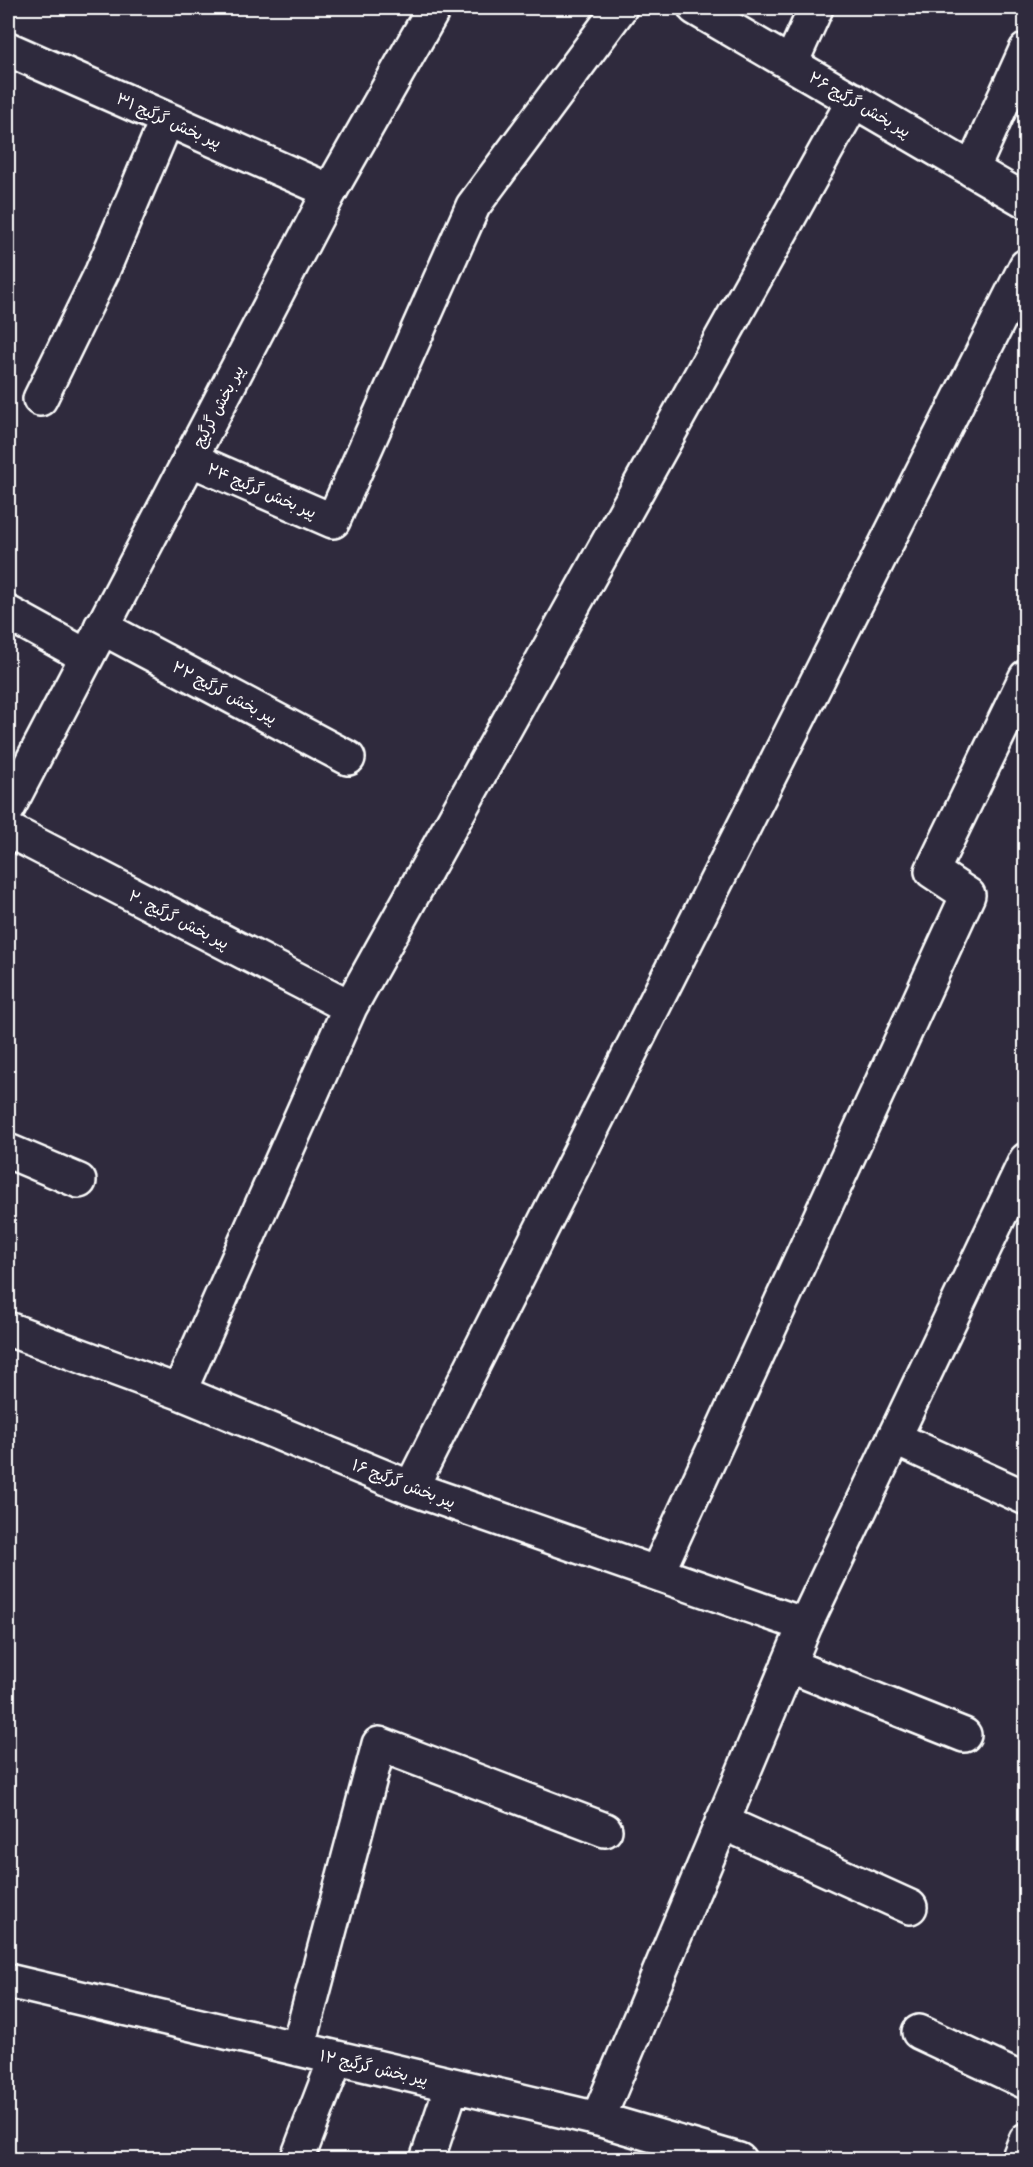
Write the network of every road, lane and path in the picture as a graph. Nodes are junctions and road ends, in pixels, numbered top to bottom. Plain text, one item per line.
1 (434, 8) edge
2 (620, 8) edge
3 (695, 8) edge
4 (816, 8) edge
5 (8, 49) edge
6 (1026, 50) edge
7 (791, 63) junction
8 (854, 100) junction
9 (167, 119) junction
10 (972, 170) junction
11 (330, 191) junction
12 (1026, 201) edge
13 (1026, 266) edge
14 (40, 399) dead end
15 (190, 459) junction
16 (8, 613) edge
17 (101, 627) junction
18 (86, 656) junction
19 (1026, 677) edge
20 (348, 758) dead end
21 (8, 808) edge
22 (8, 830) edge
23 (350, 1007) junction
24 (8, 1151) edge
25 (1026, 1160) edge
26 (79, 1181) dead end
27 (8, 1329) edge
28 (179, 1392) junction
29 (894, 1438) junction
30 (411, 1488) junction
31 (1026, 1498) edge
32 (657, 1573) junction
33 (805, 1625) junction
34 (788, 1665) junction
35 (964, 1735) dead end
36 (722, 1822) junction
37 (605, 1830) dead end
38 (910, 1907) dead end
39 (8, 1981) edge
40 (919, 2032) dead end
41 (298, 2049) junction
42 (336, 2058) junction
43 (1026, 2082) edge
44 (453, 2085) junction
45 (598, 2119) junction
46 (1026, 2140) edge
47 (717, 2157) edge
48 (297, 2160) edge
49 (427, 2160) edge
50 (1018, 2160) edge

1 - 11 street, پیر بخش گرگیج
2 - 15 street, پیر بخش گرگیج ۲۴
3 - 7 street, پیر بخش گرگیج ۲۶
4 - 7 street
5 - 9 street, پیر بخش گرگیج ۳۱
6 - 10 street
7 - 8 street, پیر بخش گرگیج ۲۶
8 - 10 street, پیر بخش گرگیج ۲۶
8 - 23 street
9 - 11 street, پیر بخش گرگیج ۳۱
9 - 14 street
10 - 12 street, پیر بخش گرگیج ۲۶
11 - 15 street, پیر بخش گرگیج
13 - 30 street
15 - 17 street, پیر بخش گرگیج
16 - 18 street
17 - 18 street, پیر بخش گرگیج
17 - 20 street, پیر بخش گرگیج ۲۲
18 - 21 street, پیر بخش گرگیج
19 - 32 street
22 - 23 street, پیر بخش گرگیج ۲۰
23 - 28 street
24 - 26 street
25 - 29 street
27 - 28 street, پیر بخش گرگیج ۱۶
28 - 30 street, پیر بخش گرگیج ۱۶
29 - 31 street
29 - 33 street
30 - 32 street, پیر بخش گرگیج ۱۶
32 - 33 street, پیر بخش گرگیج ۱۶
33 - 34 street
34 - 35 street
34 - 36 street
36 - 38 street
36 - 45 street
37 - 41 street
39 - 41 street, پیر بخش گرگیج ۱۲
40 - 43 street
41 - 42 street, پیر بخش گرگیج ۱۲
42 - 44 street, پیر بخش گرگیج ۱۲
42 - 48 street
44 - 45 street, پیر بخش گرگیج ۱۲
44 - 49 street
45 - 47 street, پیر بخش گرگیج ۱۲
46 - 50 street

